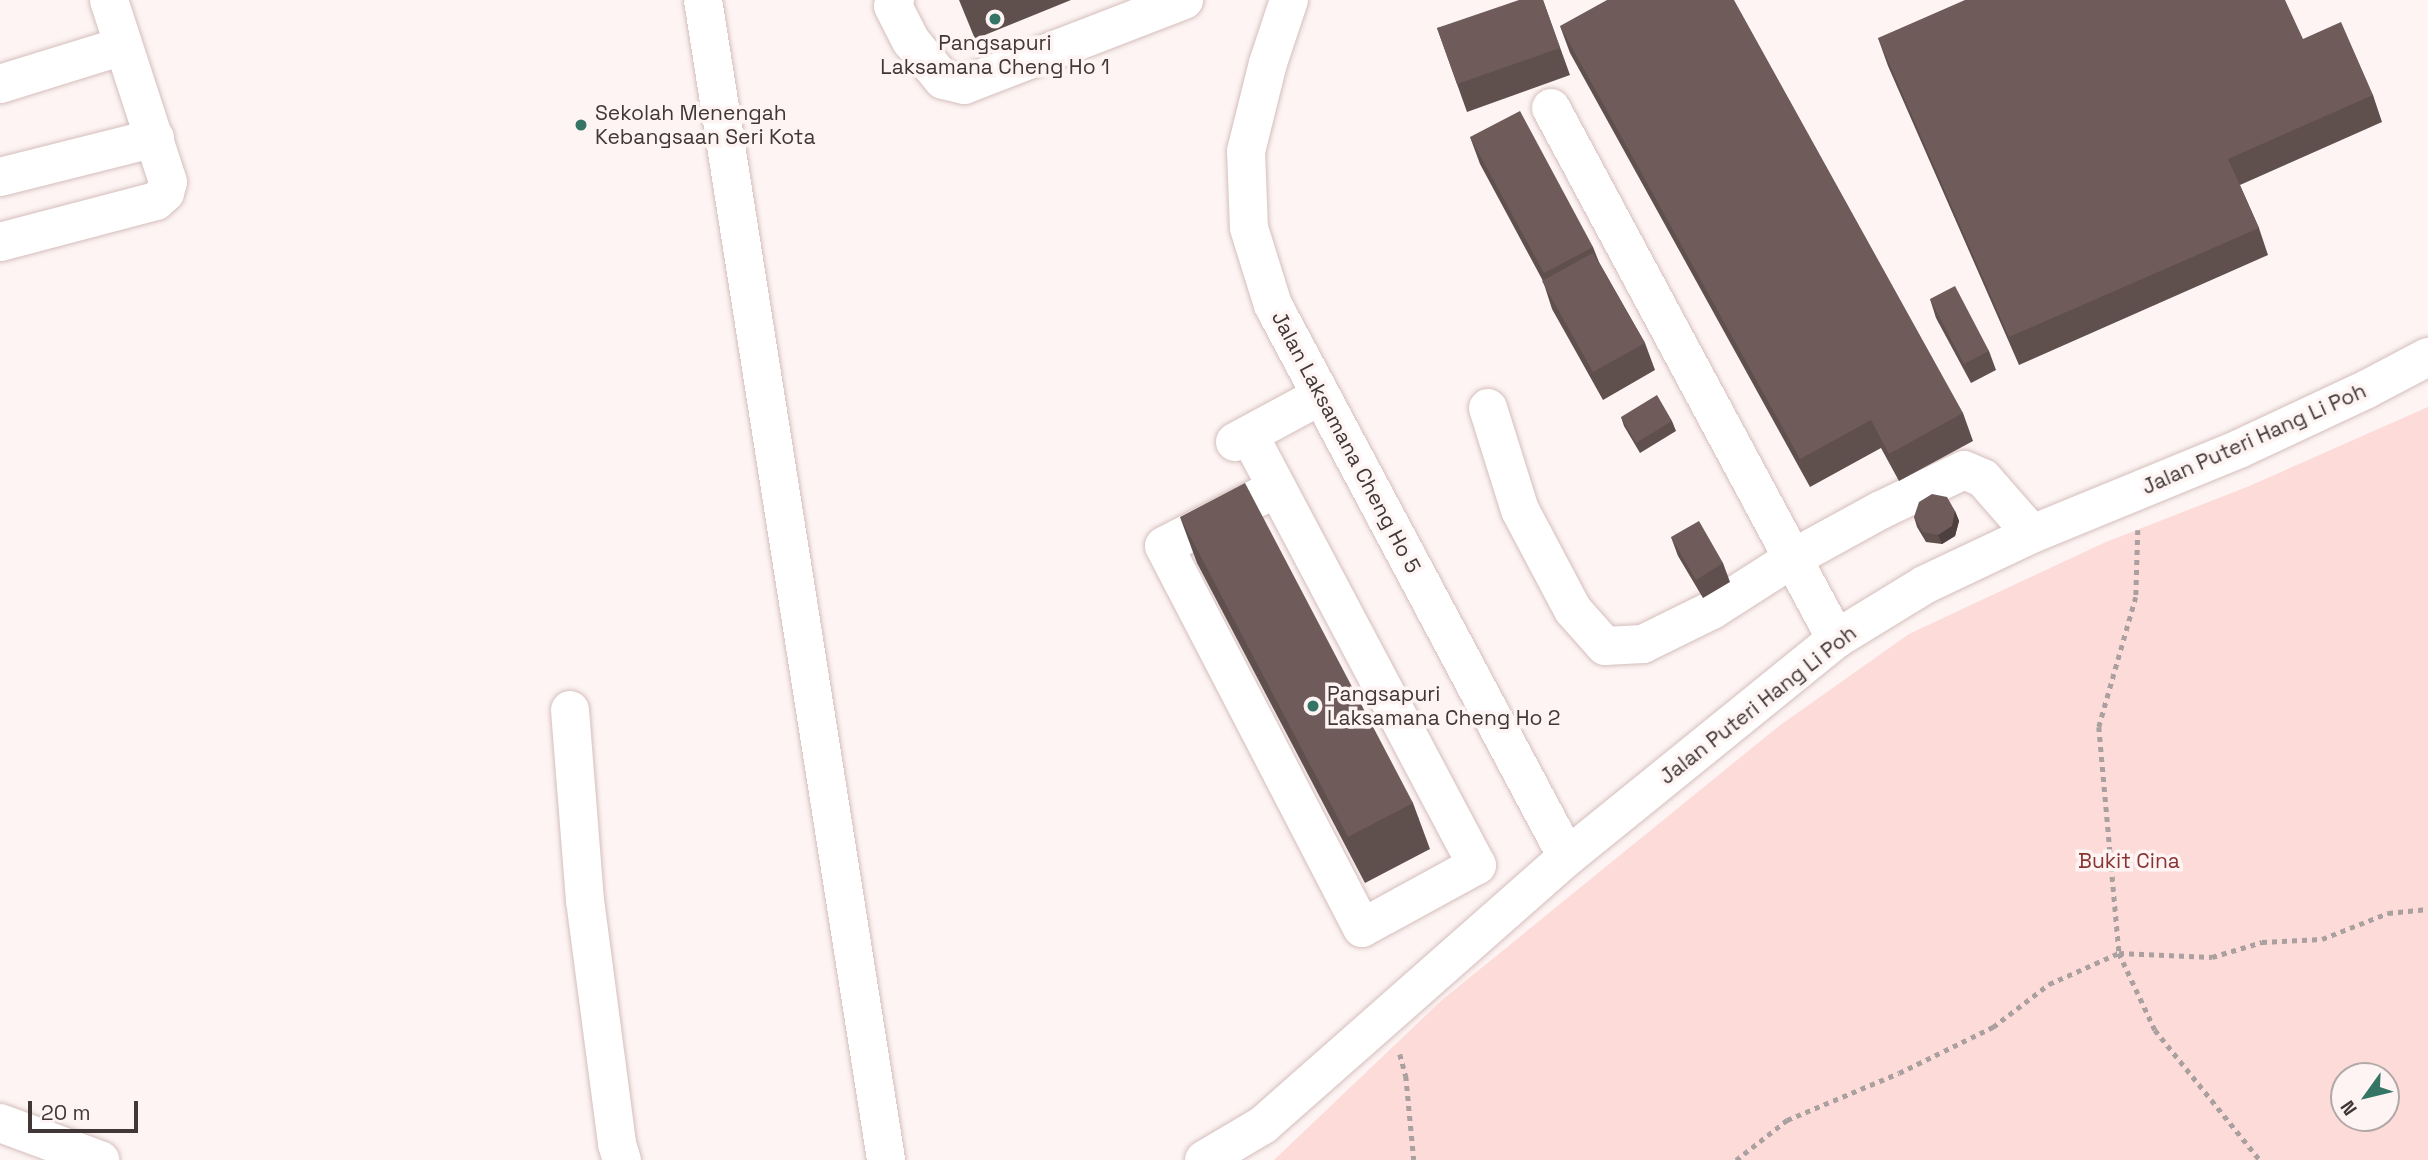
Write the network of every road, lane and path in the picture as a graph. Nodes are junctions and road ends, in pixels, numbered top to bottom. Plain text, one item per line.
1 (108, 0) edge
2 (703, 0) edge
3 (895, 0) edge
4 (1184, 0) edge
5 (1289, 0) edge
6 (123, 46) junction
7 (0, 83) edge
8 (1551, 108) dead end
9 (155, 138) junction
10 (0, 177) edge
11 (0, 242) edge
12 (2428, 357) edge
13 (1320, 396) junction
14 (1488, 408) dead end
15 (1277, 488) junction
16 (2140, 489) junction
17 (2032, 534) junction
18 (1795, 557) junction
19 (1836, 639) junction
20 (570, 710) dead end
21 (1567, 858) junction
22 (2428, 909) edge
23 (2119, 953) junction
24 (1390, 1016) junction
25 (0, 1123) edge
26 (100, 1160) edge
27 (622, 1160) edge
28 (886, 1160) edge
29 (1205, 1160) edge
30 (1414, 1160) edge
31 (1736, 1160) edge
32 (2260, 1160) edge

1 - 6 street
2 - 28 street
3 - 4 street
5 - 13 street, Jalan Laksamana Cheng Ho 5
6 - 7 street
6 - 9 street
8 - 18 street
9 - 10 street
9 - 11 street
12 - 16 street, Jalan Puteri Hang Li Poh
13 - 15 street
13 - 21 street, Jalan Laksamana Cheng Ho 5
14 - 18 street
15 - 15 street
16 - 17 street, Jalan Puteri Hang Li Poh
16 - 23 path
17 - 18 street
17 - 19 street, Jalan Puteri Hang Li Poh
18 - 19 street
19 - 21 street, Jalan Puteri Hang Li Poh
20 - 27 street
21 - 24 street, Jalan Puteri Hang Li Poh
22 - 23 path
23 - 31 path
23 - 32 path
24 - 29 street, Jalan Puteri Hang Li Poh
24 - 30 path
25 - 26 street

